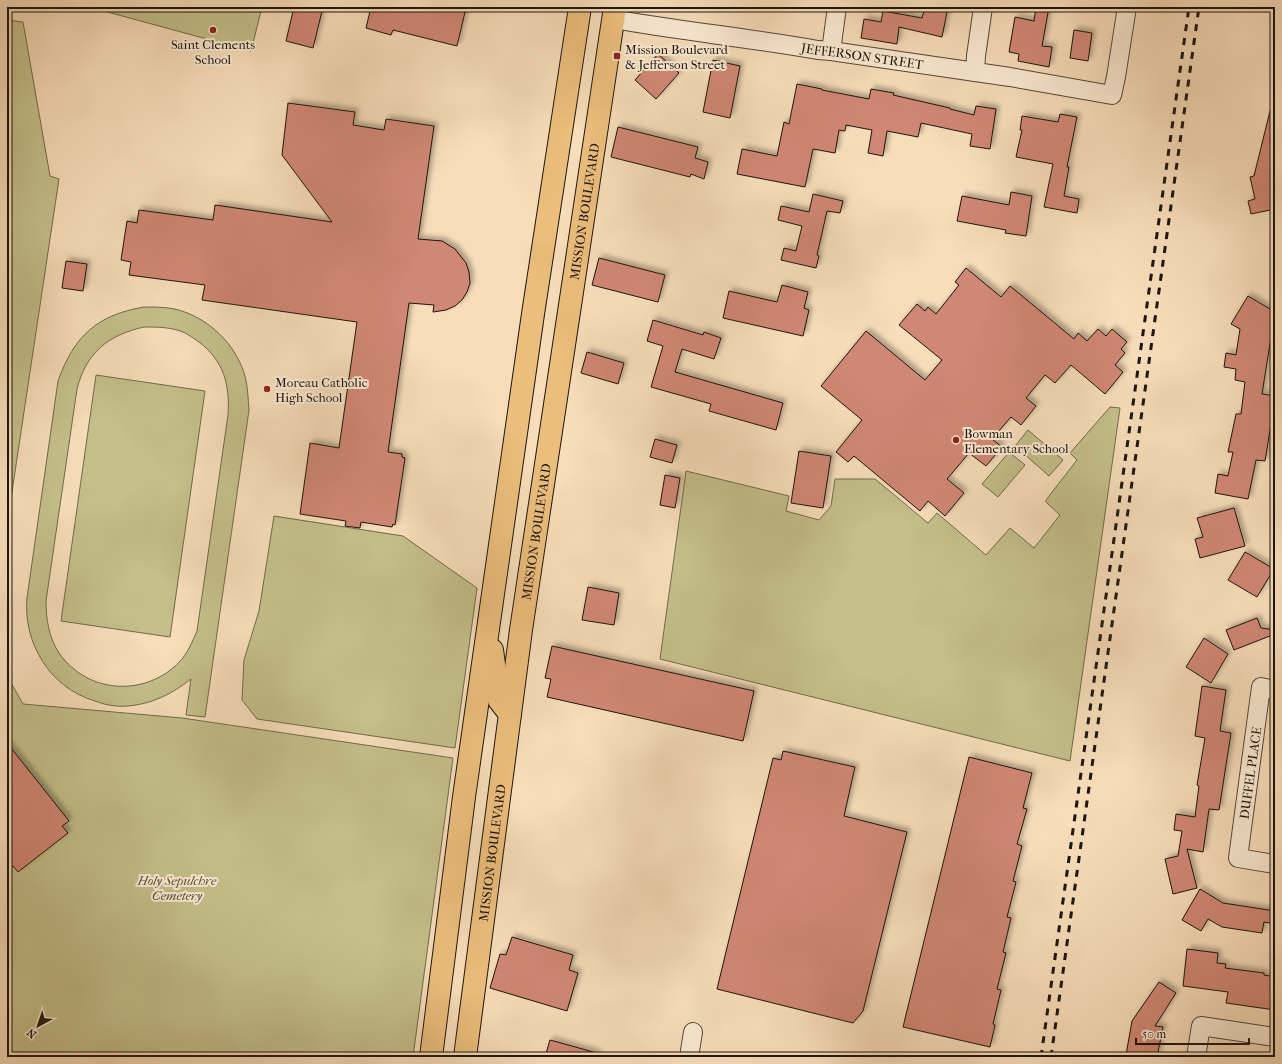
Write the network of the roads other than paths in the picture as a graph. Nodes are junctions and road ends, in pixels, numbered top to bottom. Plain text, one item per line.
1 (580, 7) edge
2 (837, 7) edge
3 (983, 7) edge
4 (1127, 7) edge
5 (614, 13) edge
6 (831, 51) junction
7 (976, 72) junction
8 (560, 141) junction
9 (594, 147) junction
10 (488, 626) junction
11 (1268, 688) edge
12 (510, 714) junction
13 (1275, 864) edge
14 (693, 1032) dead end
15 (1275, 1037) edge
16 (431, 1057) edge
17 (465, 1057) edge
18 (690, 1057) edge
19 (1196, 1057) edge

1 - 8 main road
2 - 6 street
3 - 7 street
4 - 7 street, JEFFERSON STREET
5 - 6 street, JEFFERSON STREET
5 - 9 main road, MISSION BOULEVARD
6 - 7 street, JEFFERSON STREET
8 - 9 main road
8 - 10 main road
9 - 12 main road, MISSION BOULEVARD
10 - 12 main road
10 - 16 main road
11 - 13 street, DUFFEL PLACE
12 - 17 main road, MISSION BOULEVARD
14 - 18 street
15 - 19 street

